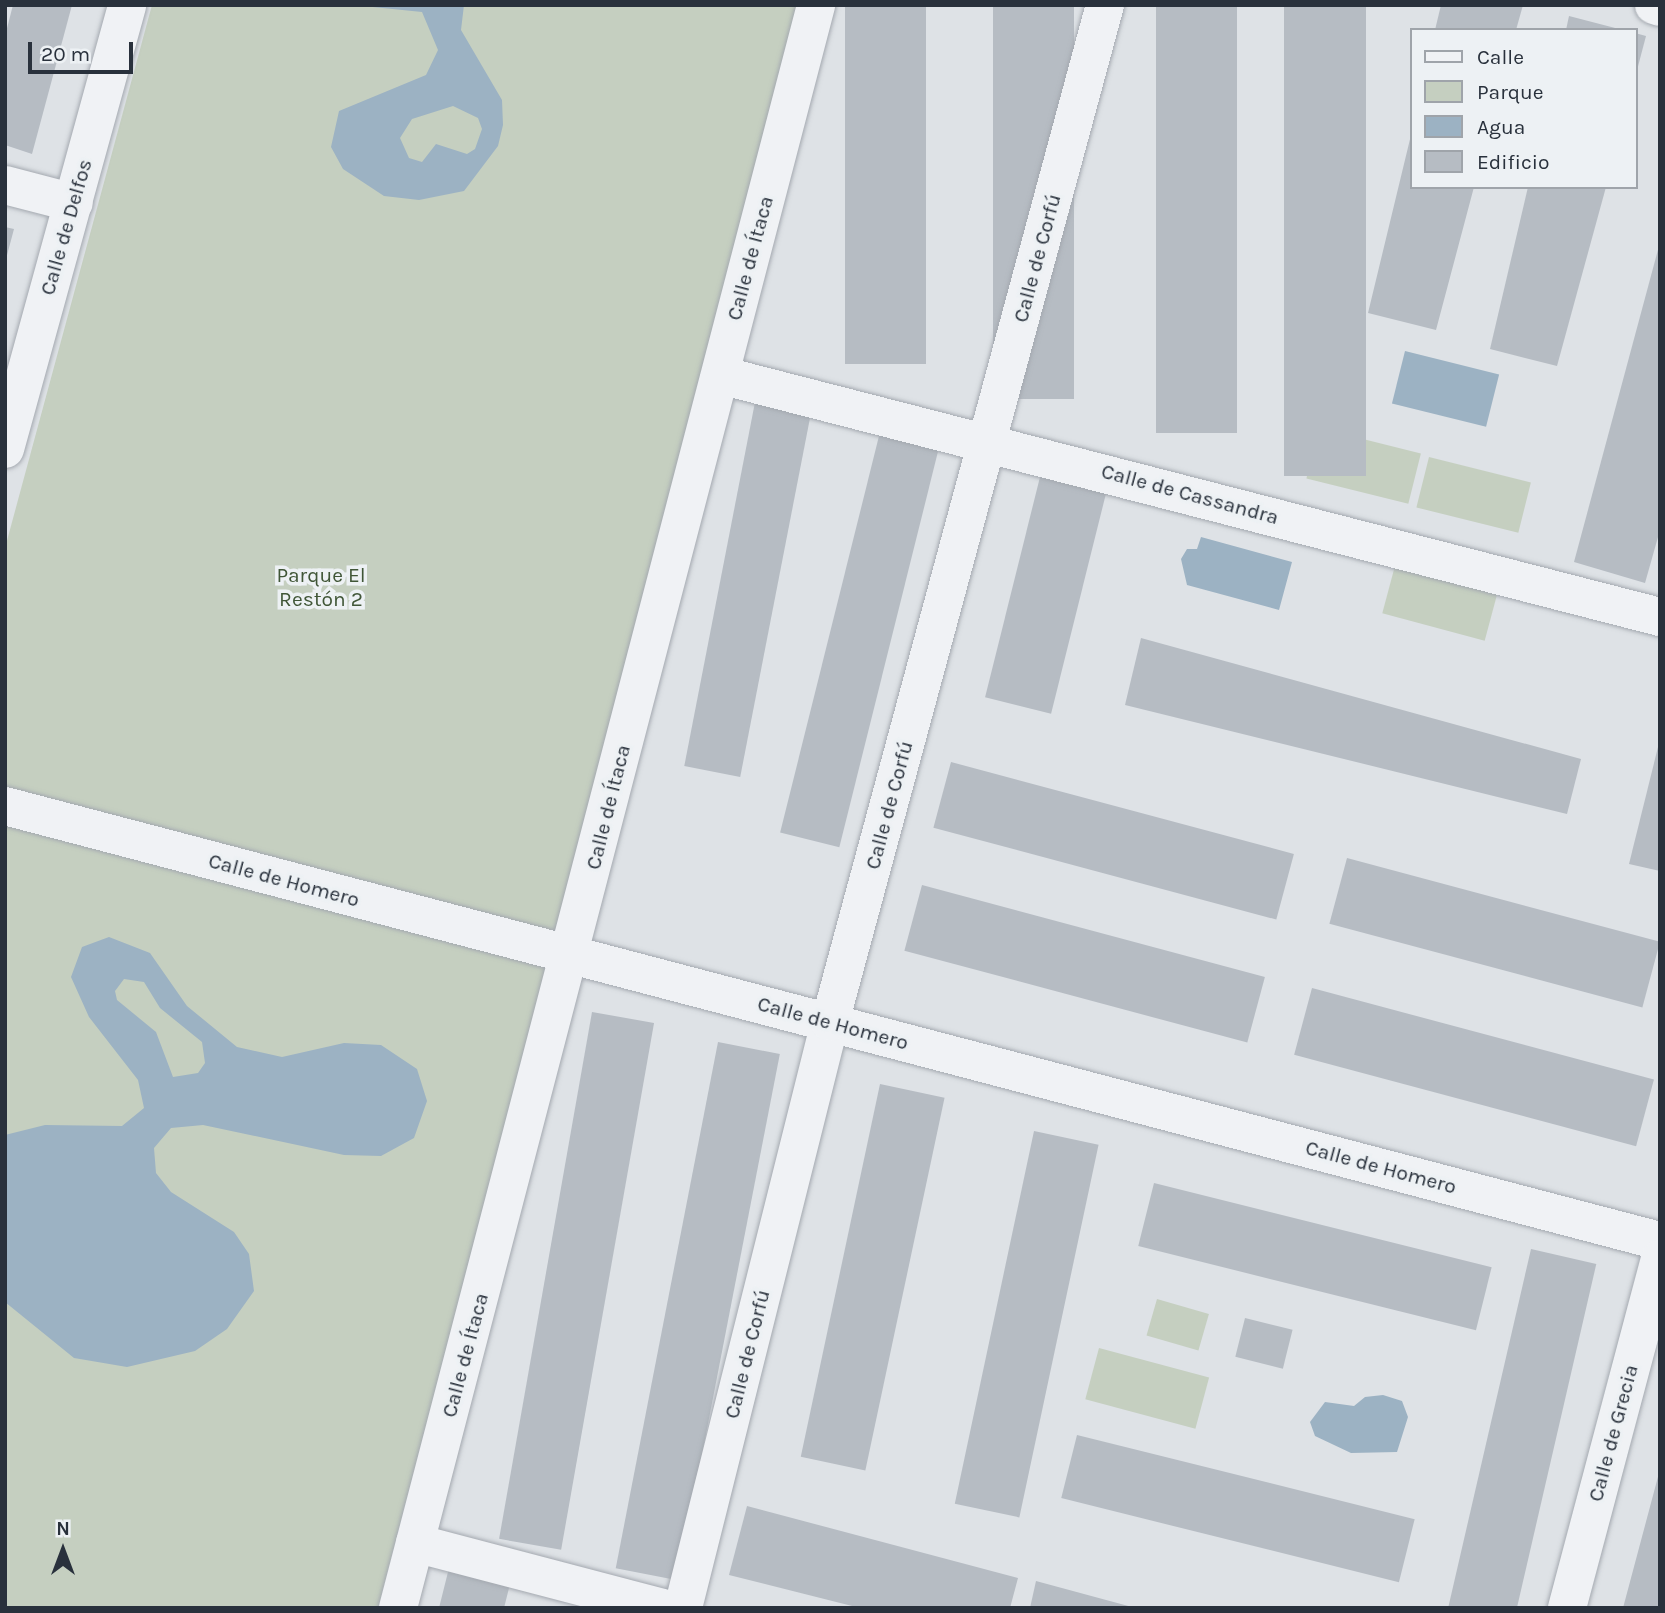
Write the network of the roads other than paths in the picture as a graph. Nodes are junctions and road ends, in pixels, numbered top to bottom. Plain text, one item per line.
1 (127, 5) edge
2 (816, 5) edge
3 (1105, 5) edge
4 (1654, 5) edge
5 (1660, 7) edge
6 (5, 185) edge
7 (74, 202) junction
8 (720, 375) junction
9 (987, 442) junction
10 (5, 449) edge
11 (1660, 617) edge
12 (5, 806) edge
13 (570, 956) junction
14 (830, 1022) junction
15 (1660, 1241) edge
16 (1660, 1259) edge
17 (415, 1543) junction
18 (398, 1608) edge
19 (662, 1608) edge
20 (683, 1608) edge
21 (1567, 1608) edge

1 - 7 street, Calle de Delfos
2 - 8 street, Calle de Ítaca
3 - 9 street, Calle de Corfú
4 - 5 street
6 - 7 street
7 - 10 street, Calle de Delfos
8 - 9 street, Calle de Cassandra
8 - 13 street, Calle de Ítaca
9 - 11 street, Calle de Cassandra
9 - 14 street, Calle de Corfú
12 - 13 street, Calle de Homero
13 - 14 street, Calle de Homero
13 - 17 street, Calle de Ítaca
14 - 15 street, Calle de Homero
14 - 20 street, Calle de Corfú
16 - 21 street, Calle de Grecia
17 - 18 street, Calle de Ítaca
17 - 19 street

